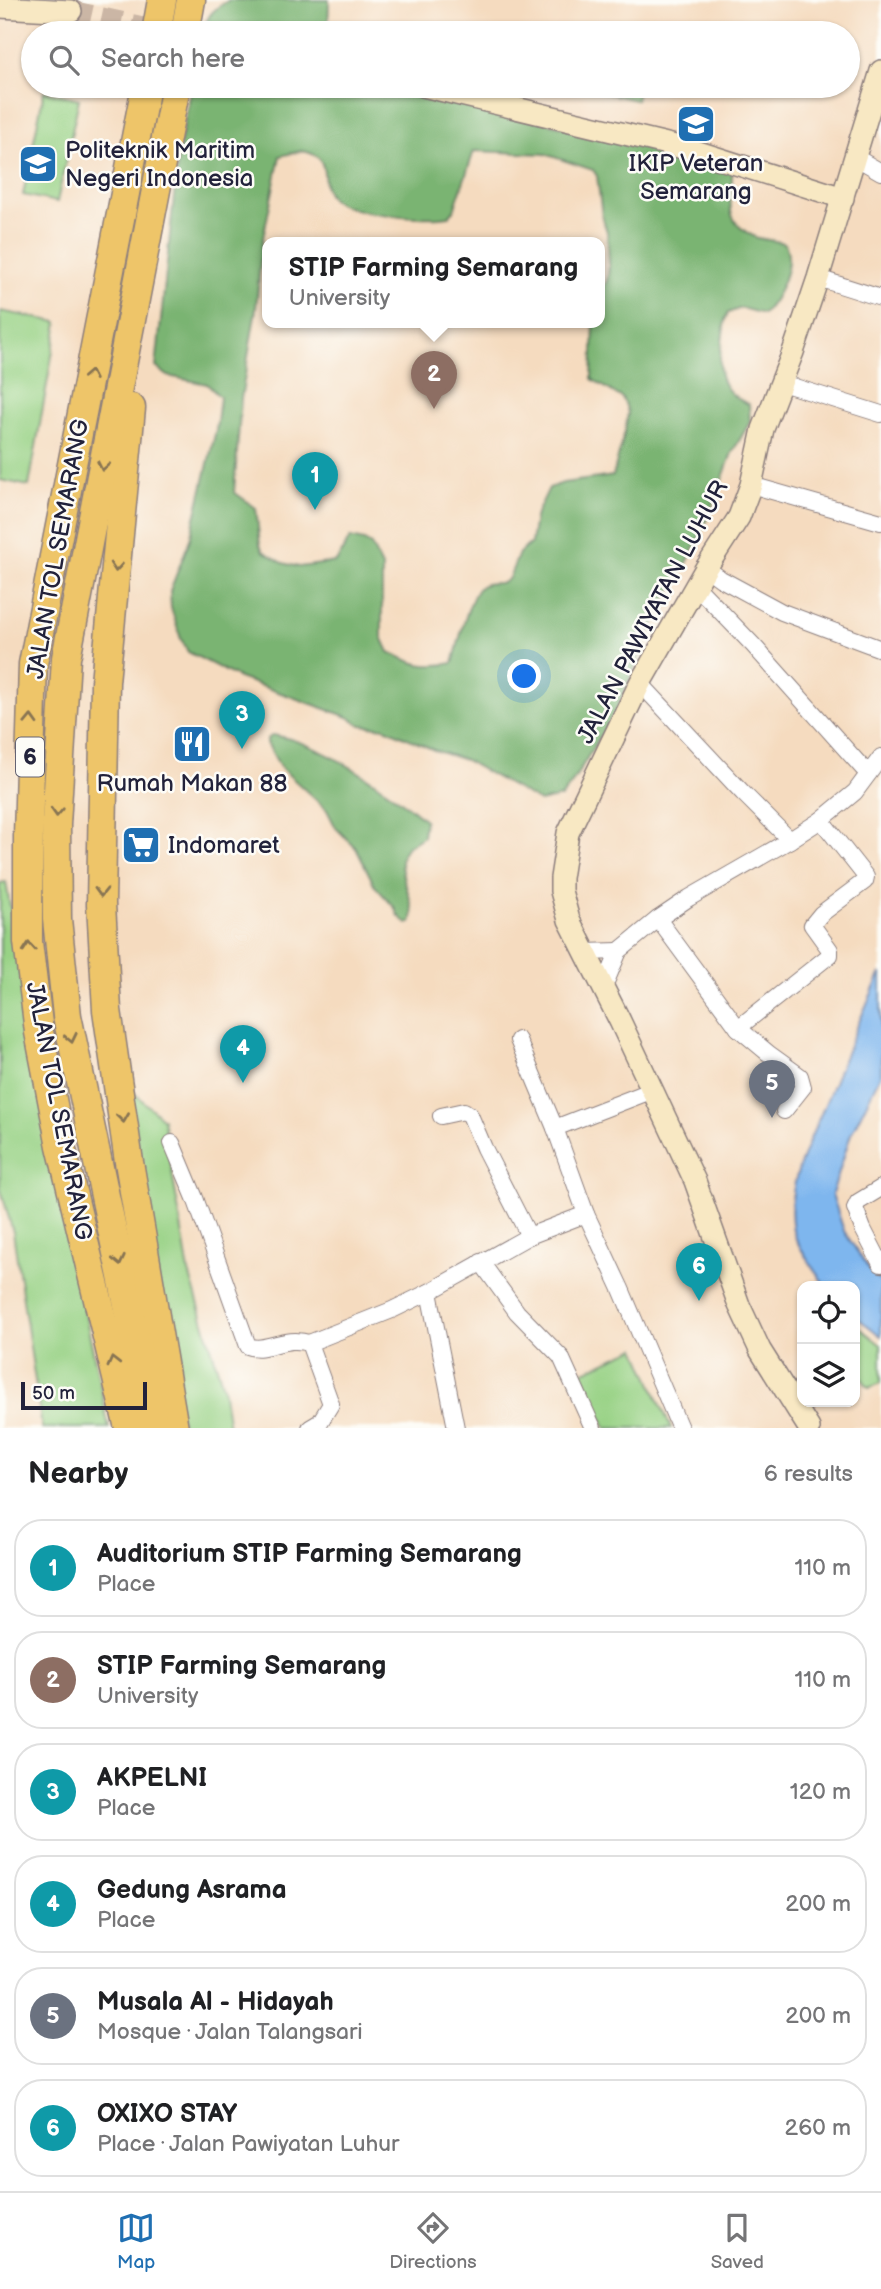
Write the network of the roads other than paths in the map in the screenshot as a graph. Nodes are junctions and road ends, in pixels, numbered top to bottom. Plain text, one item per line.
1 (162, 0) edge
2 (191, 0) edge
3 (0, 7) edge
4 (71, 10) tunnel mouth
5 (158, 21) edge
6 (187, 21) edge
7 (881, 71) edge
8 (144, 98) edge
9 (174, 98) edge
10 (473, 98) edge
11 (855, 157) junction
12 (881, 172) edge
13 (843, 198) junction
14 (149, 231) junction
15 (818, 278) junction
16 (881, 298) edge
17 (782, 383) junction
18 (881, 414) edge
19 (751, 485) junction
20 (881, 522) edge
21 (701, 578) junction
22 (881, 649) edge
23 (640, 683) junction
24 (874, 765) edge
25 (821, 820) junction
26 (790, 840) junction
27 (658, 919) junction
28 (619, 951) junction
29 (585, 952) junction
30 (603, 989) junction
31 (738, 1028) junction
32 (518, 1040) dead end
33 (653, 1090) junction
34 (784, 1111) dead end
35 (441, 1116) dead end
36 (555, 1128) junction
37 (172, 1143) dead end
38 (881, 1188) edge
39 (586, 1214) junction
40 (529, 1236) junction
41 (481, 1262) junction
42 (881, 1264) edge
43 (429, 1292) junction
44 (309, 1342) junction
45 (318, 1426) edge
46 (129, 1428) edge
47 (155, 1428) edge
48 (174, 1428) edge
49 (456, 1428) edge
50 (593, 1428) edge
51 (680, 1428) edge
52 (809, 1428) edge

1 - 5 highway
2 - 6 highway
3 - 4 main road
7 - 11 main road, JALAN PAWIYATAN LUHUR
46 -> 8 highway, JALAN TOL SEMARANG / 6
9 - 14 highway, JALAN TOL SEMARANG / 6
10 - 13 main road
11 - 12 street
11 - 13 main road, JALAN PAWIYATAN LUHUR
13 - 15 main road, JALAN PAWIYATAN LUHUR
14 -> 47 highway, JALAN TOL SEMARANG / 6
14 -> 48 highway
15 - 16 street
15 - 17 main road, JALAN PAWIYATAN LUHUR
17 - 18 street
17 - 19 main road, JALAN PAWIYATAN LUHUR
19 - 20 street
19 - 21 main road, JALAN PAWIYATAN LUHUR
21 - 22 street
21 - 23 main road, JALAN PAWIYATAN LUHUR
21 - 24 street
23 - 26 street
23 - 29 main road, JALAN PAWIYATAN LUHUR
24 - 25 street
25 - 26 street
25 - 31 street
26 - 27 street
27 - 28 street
27 - 31 street
28 - 29 street
28 - 30 street
29 - 30 main road, JALAN PAWIYATAN LUHUR
30 - 33 main road, JALAN PAWIYATAN LUHUR
31 - 34 street
32 - 36 street
33 - 36 street
33 - 52 main road, JALAN PAWIYATAN LUHUR
35 - 40 street
36 - 39 street
37 - 44 street
38 - 42 street
39 - 40 street
39 - 51 street
40 - 41 street
41 - 43 street
41 - 50 street
43 - 44 street
43 - 49 street
44 - 45 street

